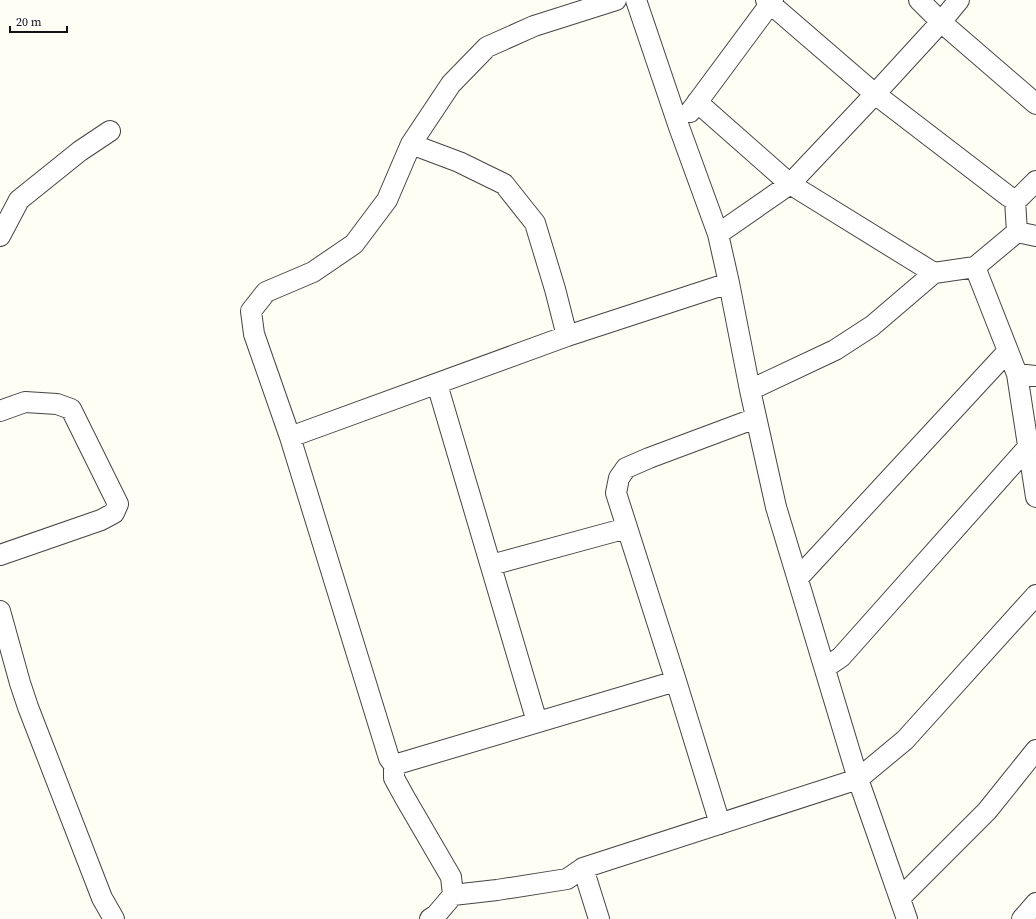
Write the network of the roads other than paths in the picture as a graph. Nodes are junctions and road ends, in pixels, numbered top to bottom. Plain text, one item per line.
1 (616, 0) edge
2 (636, 0) edge
3 (919, 0) edge
4 (959, 0) edge
5 (770, 1) edge
6 (941, 22) junction
7 (875, 94) junction
8 (697, 102) junction
9 (1036, 104) edge
10 (679, 126) junction
11 (110, 131) dead end
12 (412, 144) junction
13 (1036, 181) edge
14 (790, 184) junction
15 (1015, 200) junction
16 (718, 234) junction
17 (1027, 234) edge
18 (0, 236) edge
19 (976, 267) junction
20 (934, 273) junction
21 (729, 283) junction
22 (567, 336) junction
23 (1008, 352) junction
24 (1026, 375) edge
25 (437, 384) junction
26 (750, 390) junction
27 (0, 411) edge
28 (756, 418) junction
29 (290, 437) junction
30 (1028, 447) junction
31 (1036, 497) edge
32 (627, 528) junction
33 (0, 555) edge
34 (490, 565) junction
35 (798, 578) junction
36 (1036, 594) edge
37 (0, 611) edge
38 (825, 668) junction
39 (676, 681) junction
40 (537, 722) junction
41 (1036, 750) edge
42 (394, 764) junction
43 (858, 779) junction
44 (720, 824) junction
45 (584, 868) junction
46 (453, 895) junction
47 (900, 898) junction
48 (1036, 903) edge
49 (114, 919) edge
50 (430, 919) edge
51 (599, 919) edge
52 (907, 919) edge
53 (1022, 919) edge

1 - 12 street
2 - 10 street
3 - 6 street
4 - 6 street
5 - 7 street
5 - 8 street
6 - 7 street
6 - 9 street
7 - 14 street
7 - 15 street
8 - 10 street
8 - 14 street
10 - 16 street
11 - 18 street
12 - 22 street
12 - 29 street
13 - 15 street
14 - 16 street
14 - 20 street
15 - 17 street
16 - 21 street
17 - 19 street
19 - 20 street
19 - 23 street
20 - 26 street
21 - 22 street
21 - 26 street
22 - 25 street
23 - 24 street
23 - 35 street
24 - 30 street
25 - 29 street
25 - 34 street
26 - 28 street
27 - 33 street
28 - 32 street
28 - 35 street
29 - 42 street
30 - 31 street
30 - 38 street
32 - 34 street
32 - 39 street
34 - 40 street
35 - 38 street
36 - 43 street
37 - 49 street
38 - 43 street
39 - 40 street
39 - 44 street
40 - 42 street
41 - 47 street
42 - 46 street
43 - 44 street
43 - 47 street
44 - 45 street
45 - 46 street
45 - 51 street
46 - 50 street
47 - 52 street
48 - 53 street

